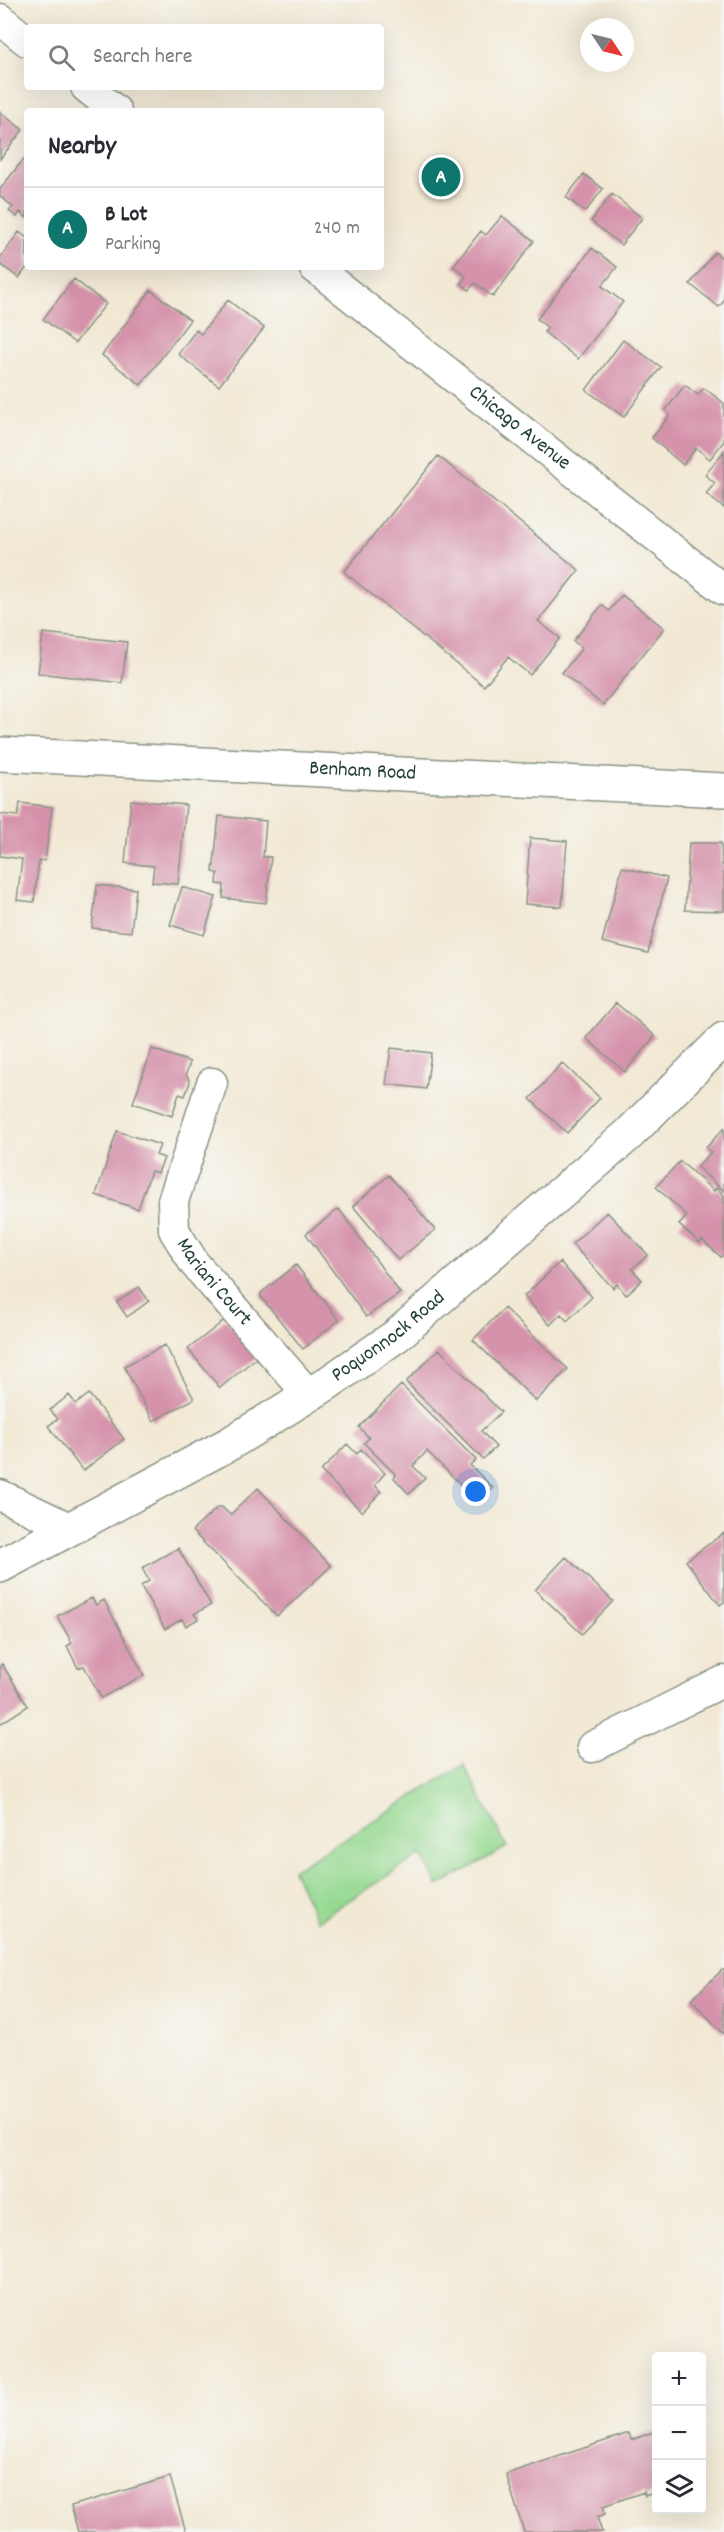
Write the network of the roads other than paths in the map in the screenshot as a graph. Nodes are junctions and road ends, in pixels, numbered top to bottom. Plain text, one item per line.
1 (0, 19) edge
2 (24, 39) edge
3 (90, 90) edge
4 (112, 108) edge
5 (318, 270) edge
6 (724, 590) edge
7 (0, 754) edge
8 (724, 790) edge
9 (724, 1039) edge
10 (212, 1083) dead end
11 (309, 1395) junction
12 (0, 1495) edge
13 (69, 1528) junction
14 (0, 1566) edge
15 (724, 1681) edge
16 (592, 1747) dead end

1 - 2 street
3 - 4 street
5 - 6 street, Chicago Avenue
7 - 8 street, Benham Road
9 - 11 street, Poquonnock Road
10 - 11 street, Mariani Court
11 - 13 street, Poquonnock Road
12 - 13 street
13 - 14 street, Poquonnock Road
15 - 16 street

